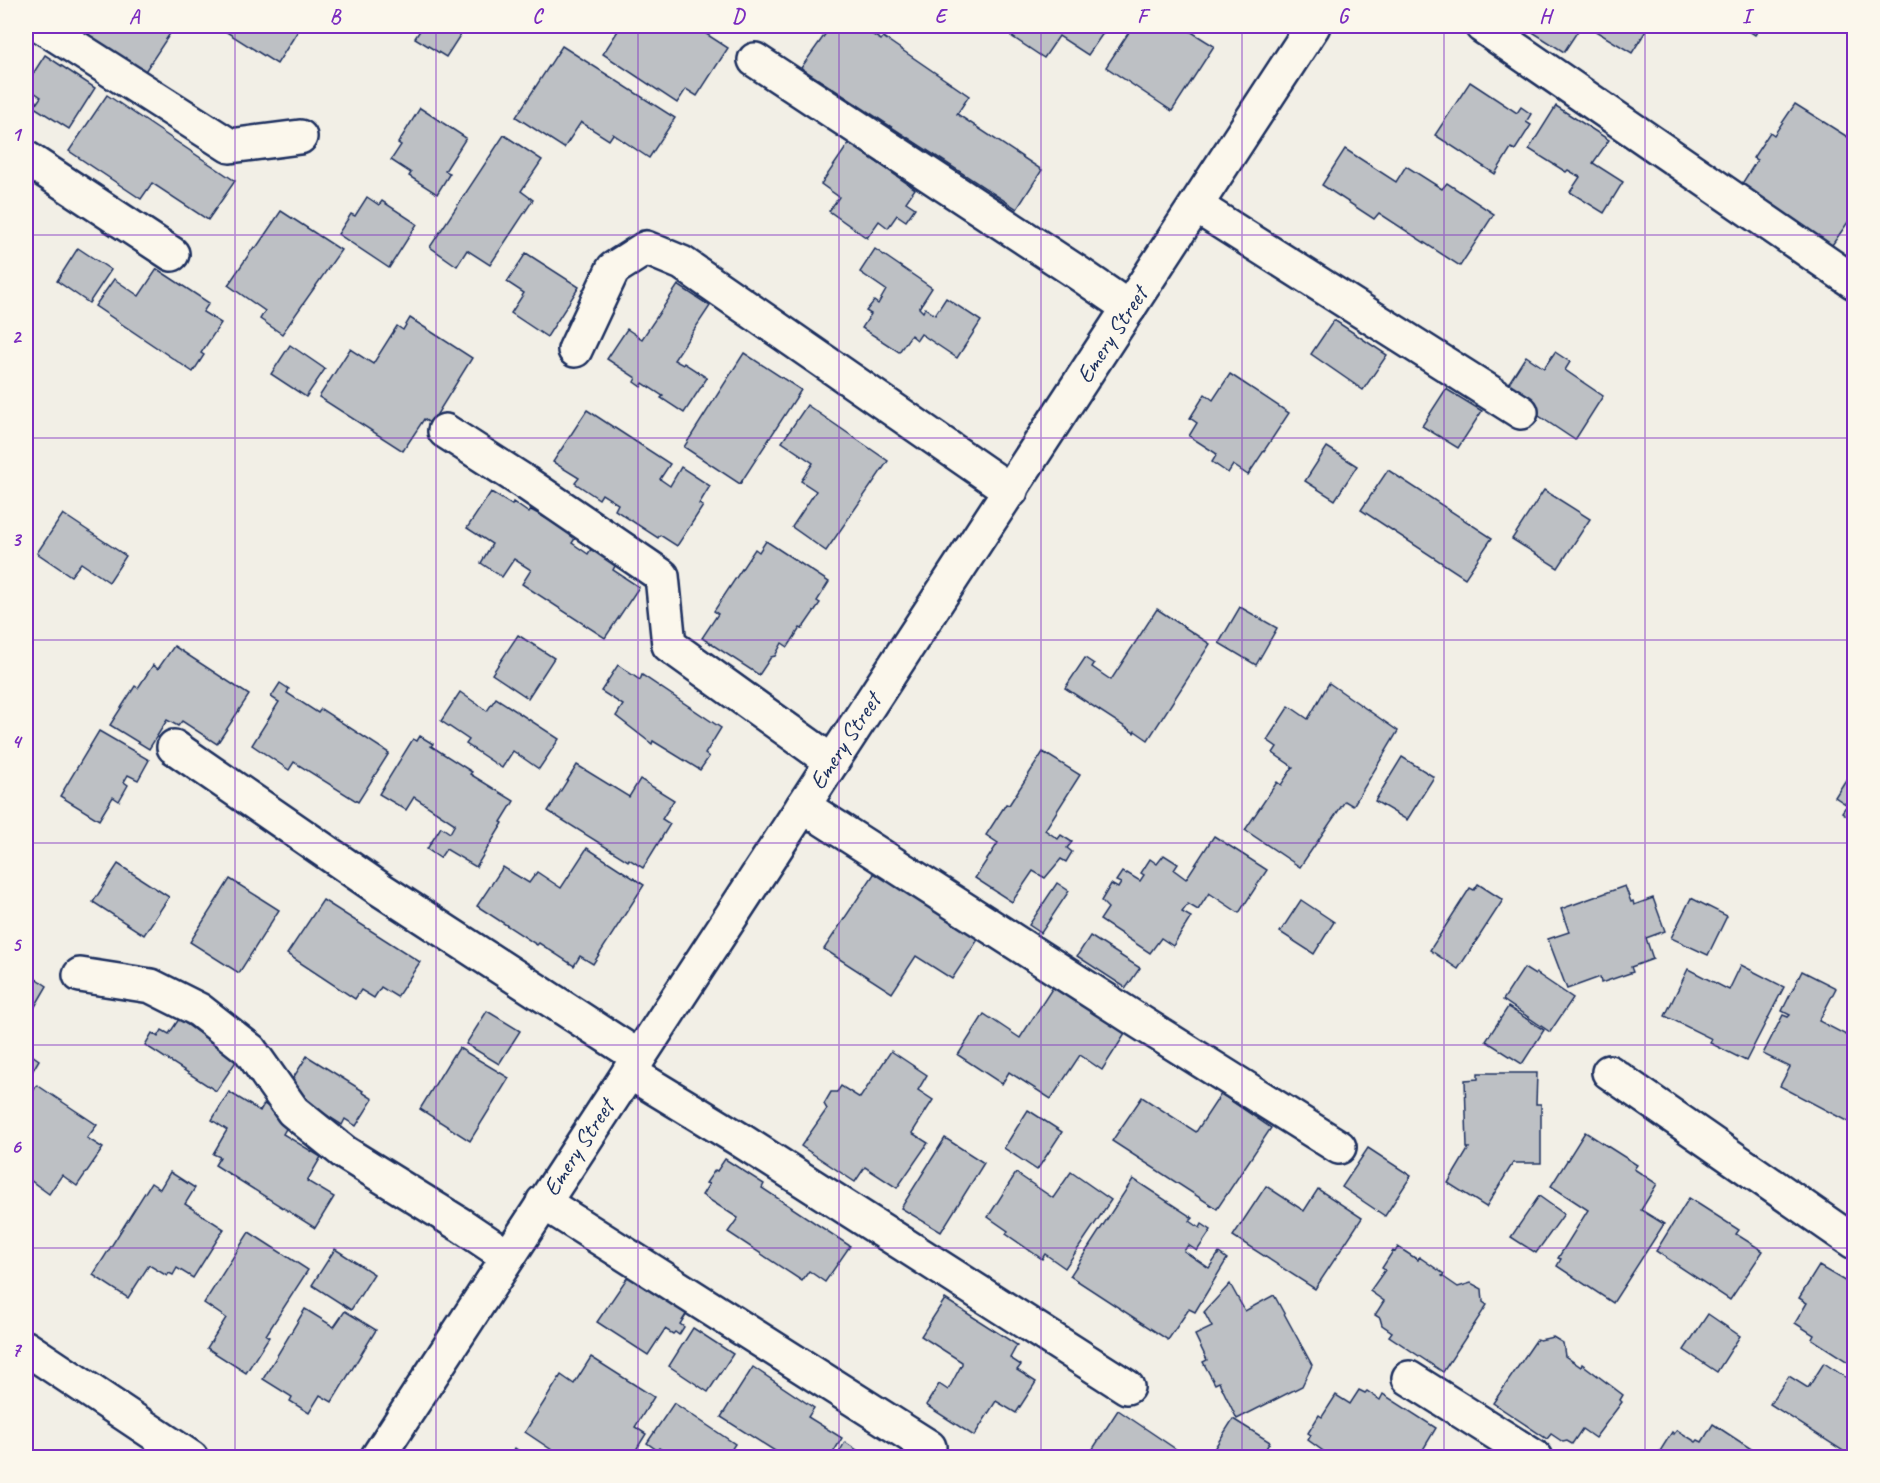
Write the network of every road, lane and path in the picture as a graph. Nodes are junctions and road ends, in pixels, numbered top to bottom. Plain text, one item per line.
1 (42, 26) edge
2 (1312, 26) edge
3 (1482, 26) edge
4 (755, 60) dead end
5 (300, 137) dead end
6 (26, 158) edge
7 (1196, 206) junction
8 (172, 254) dead end
9 (1854, 282) edge
10 (1129, 308) junction
11 (574, 350) dead end
12 (1521, 412) dead end
13 (445, 431) dead end
14 (1011, 491) junction
15 (174, 747) dead end
16 (832, 762) junction
17 (803, 806) junction
18 (80, 975) dead end
19 (634, 1064) junction
20 (1609, 1072) dead end
21 (1340, 1147) dead end
22 (543, 1202) junction
23 (1854, 1242) edge
24 (507, 1256) junction
25 (26, 1348) edge
26 (1409, 1378) dead end
27 (1127, 1387) dead end
28 (929, 1447) dead end
29 (191, 1458) edge
30 (377, 1458) edge
31 (1536, 1458) edge

1 - 5 street
2 - 7 street, Emery Street
3 - 9 street
4 - 10 street
6 - 8 street
7 - 10 street, Emery Street
7 - 12 street
10 - 14 street, Emery Street
11 - 14 street
13 - 16 street
14 - 16 street, Emery Street
15 - 19 street
16 - 17 street, Emery Street
17 - 19 street, Emery Street
17 - 21 street
18 - 24 street
19 - 22 street, Emery Street
19 - 27 street
20 - 23 street
22 - 24 street, Emery Street
22 - 28 street
24 - 30 street, Emery Street
25 - 29 street
26 - 31 street

